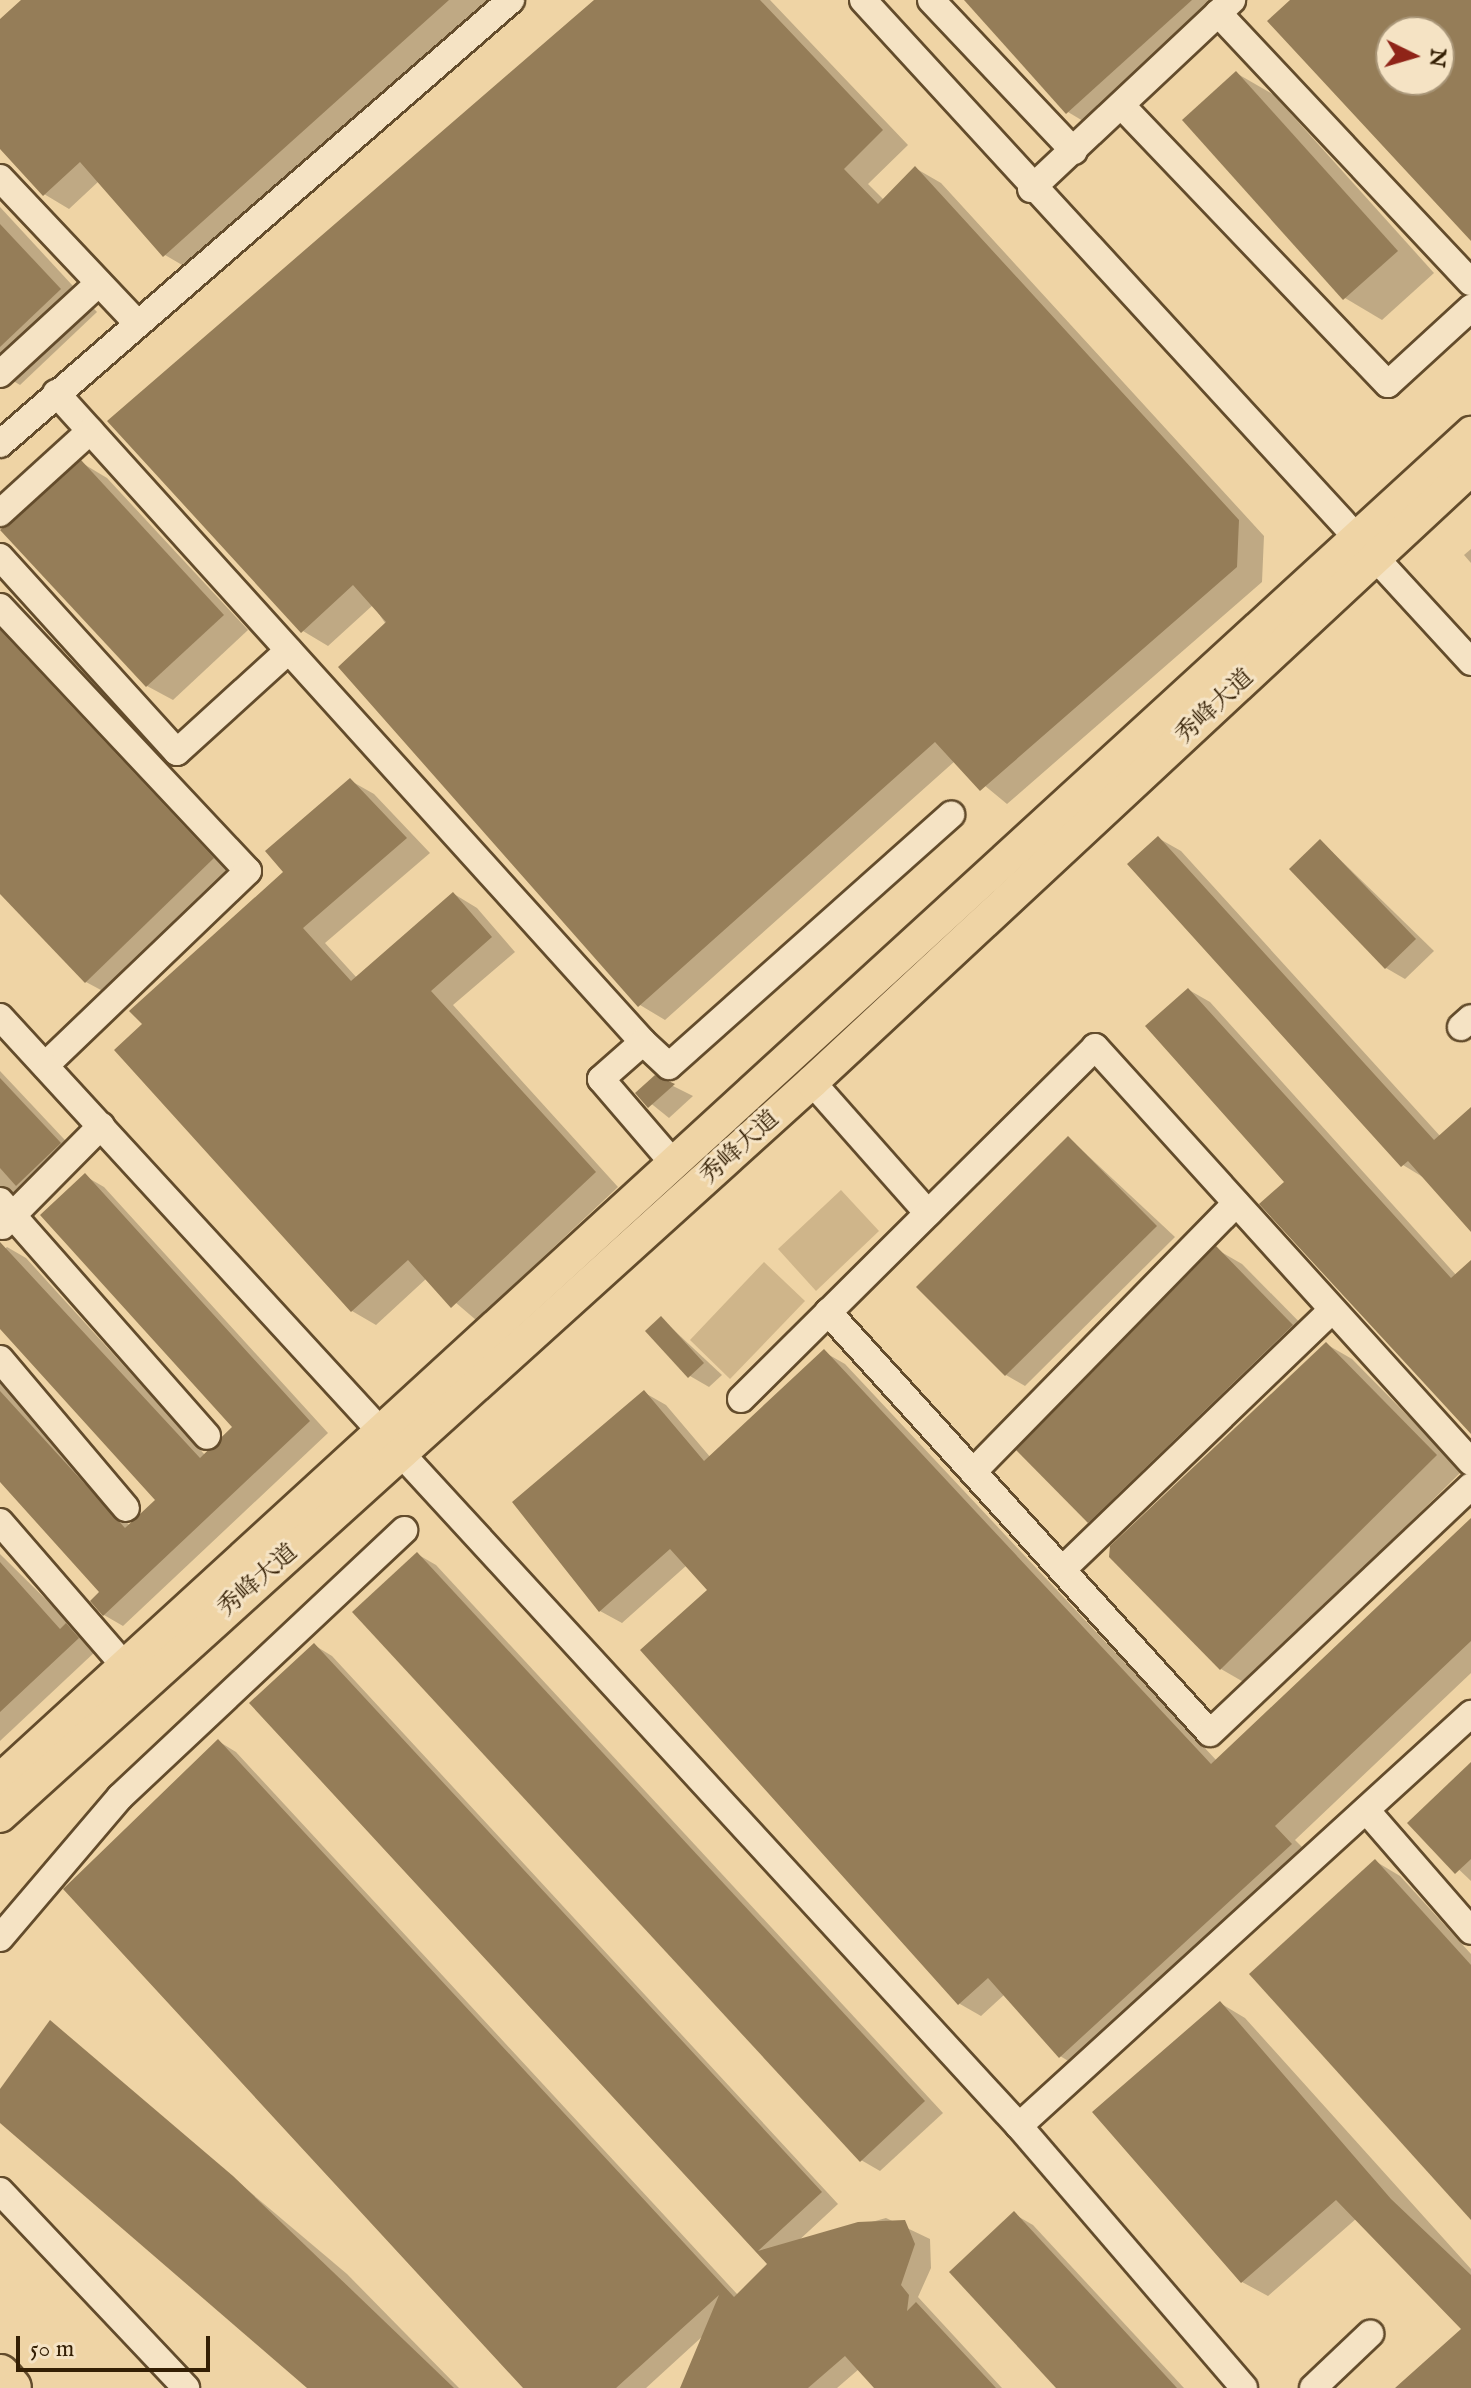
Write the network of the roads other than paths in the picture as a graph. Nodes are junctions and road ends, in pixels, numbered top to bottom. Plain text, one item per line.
1 (511, 0) edge
2 (863, 0) edge
3 (931, 0) edge
4 (1225, 7) edge
5 (1121, 105) junction
6 (1074, 151) junction
7 (0, 178) edge
8 (1031, 189) junction
9 (1471, 282) edge
10 (99, 283) junction
11 (1471, 308) edge
12 (136, 322) junction
13 (0, 374) edge
14 (56, 393) junction
15 (90, 431) junction
16 (1471, 433) edge
17 (0, 444) edge
18 (1471, 469) edge
19 (0, 513) edge
20 (1367, 547) junction
21 (0, 557) edge
22 (0, 607) edge
23 (289, 650) junction
24 (1471, 662) edge
25 (951, 815) dead end
26 (0, 1017) edge
27 (643, 1042) junction
28 (45, 1066) junction
29 (812, 1082) junction
30 (101, 1126) junction
31 (674, 1164) junction
32 (1236, 1203) junction
33 (928, 1213) junction
34 (4, 1215) edge
35 (1332, 1310) junction
36 (828, 1312) junction
37 (0, 1359) edge
38 (741, 1399) dead end
39 (207, 1436) dead end
40 (393, 1443) junction
41 (1471, 1462) edge
42 (973, 1472) junction
43 (1471, 1486) edge
44 (126, 1508) dead end
45 (0, 1522) edge
46 (404, 1530) dead end
47 (1062, 1570) junction
48 (122, 1663) junction
49 (1471, 1714) edge
50 (0, 1780) edge
51 (1366, 1810) junction
52 (0, 1816) edge
53 (1471, 1931) edge
54 (0, 1938) edge
55 (1019, 2126) junction
56 (0, 2191) edge
57 (1370, 2334) dead end
58 (0, 2374) edge
59 (12, 2388) edge
60 (186, 2388) edge
61 (1244, 2388) edge
62 (1313, 2388) edge

1 - 12 street
2 - 8 street
3 - 6 street
4 - 5 street
4 - 9 street
5 - 6 street
5 - 11 street
6 - 8 street
7 - 10 street
8 - 20 street
10 - 12 street
10 - 13 street
12 - 14 street
14 - 15 street
14 - 17 street
15 - 19 street
15 - 23 street
16 - 20 main road, 秀峰大道
18 - 20 main road, 秀峰大道
20 - 24 street
20 - 29 main road, 秀峰大道
20 - 31 main road, 秀峰大道
21 - 23 street
22 - 28 street
23 - 27 street
25 - 27 street
26 - 28 street
27 - 31 street
28 - 30 street
29 - 33 street
29 - 40 main road, 秀峰大道
30 - 34 street
30 - 40 street
31 - 40 main road, 秀峰大道
32 - 33 street
32 - 35 street
32 - 42 street
33 - 36 street
34 - 39 street
35 - 41 street
35 - 47 street
36 - 38 street
36 - 42 street
37 - 44 street
40 - 48 main road, 秀峰大道
40 - 52 main road, 秀峰大道
40 - 55 street
42 - 47 street
43 - 47 street
45 - 48 street
46 - 54 street
48 - 50 main road, 秀峰大道
49 - 51 street
51 - 53 street
51 - 55 street
55 - 61 street
56 - 60 street
57 - 62 street
58 - 59 highway

